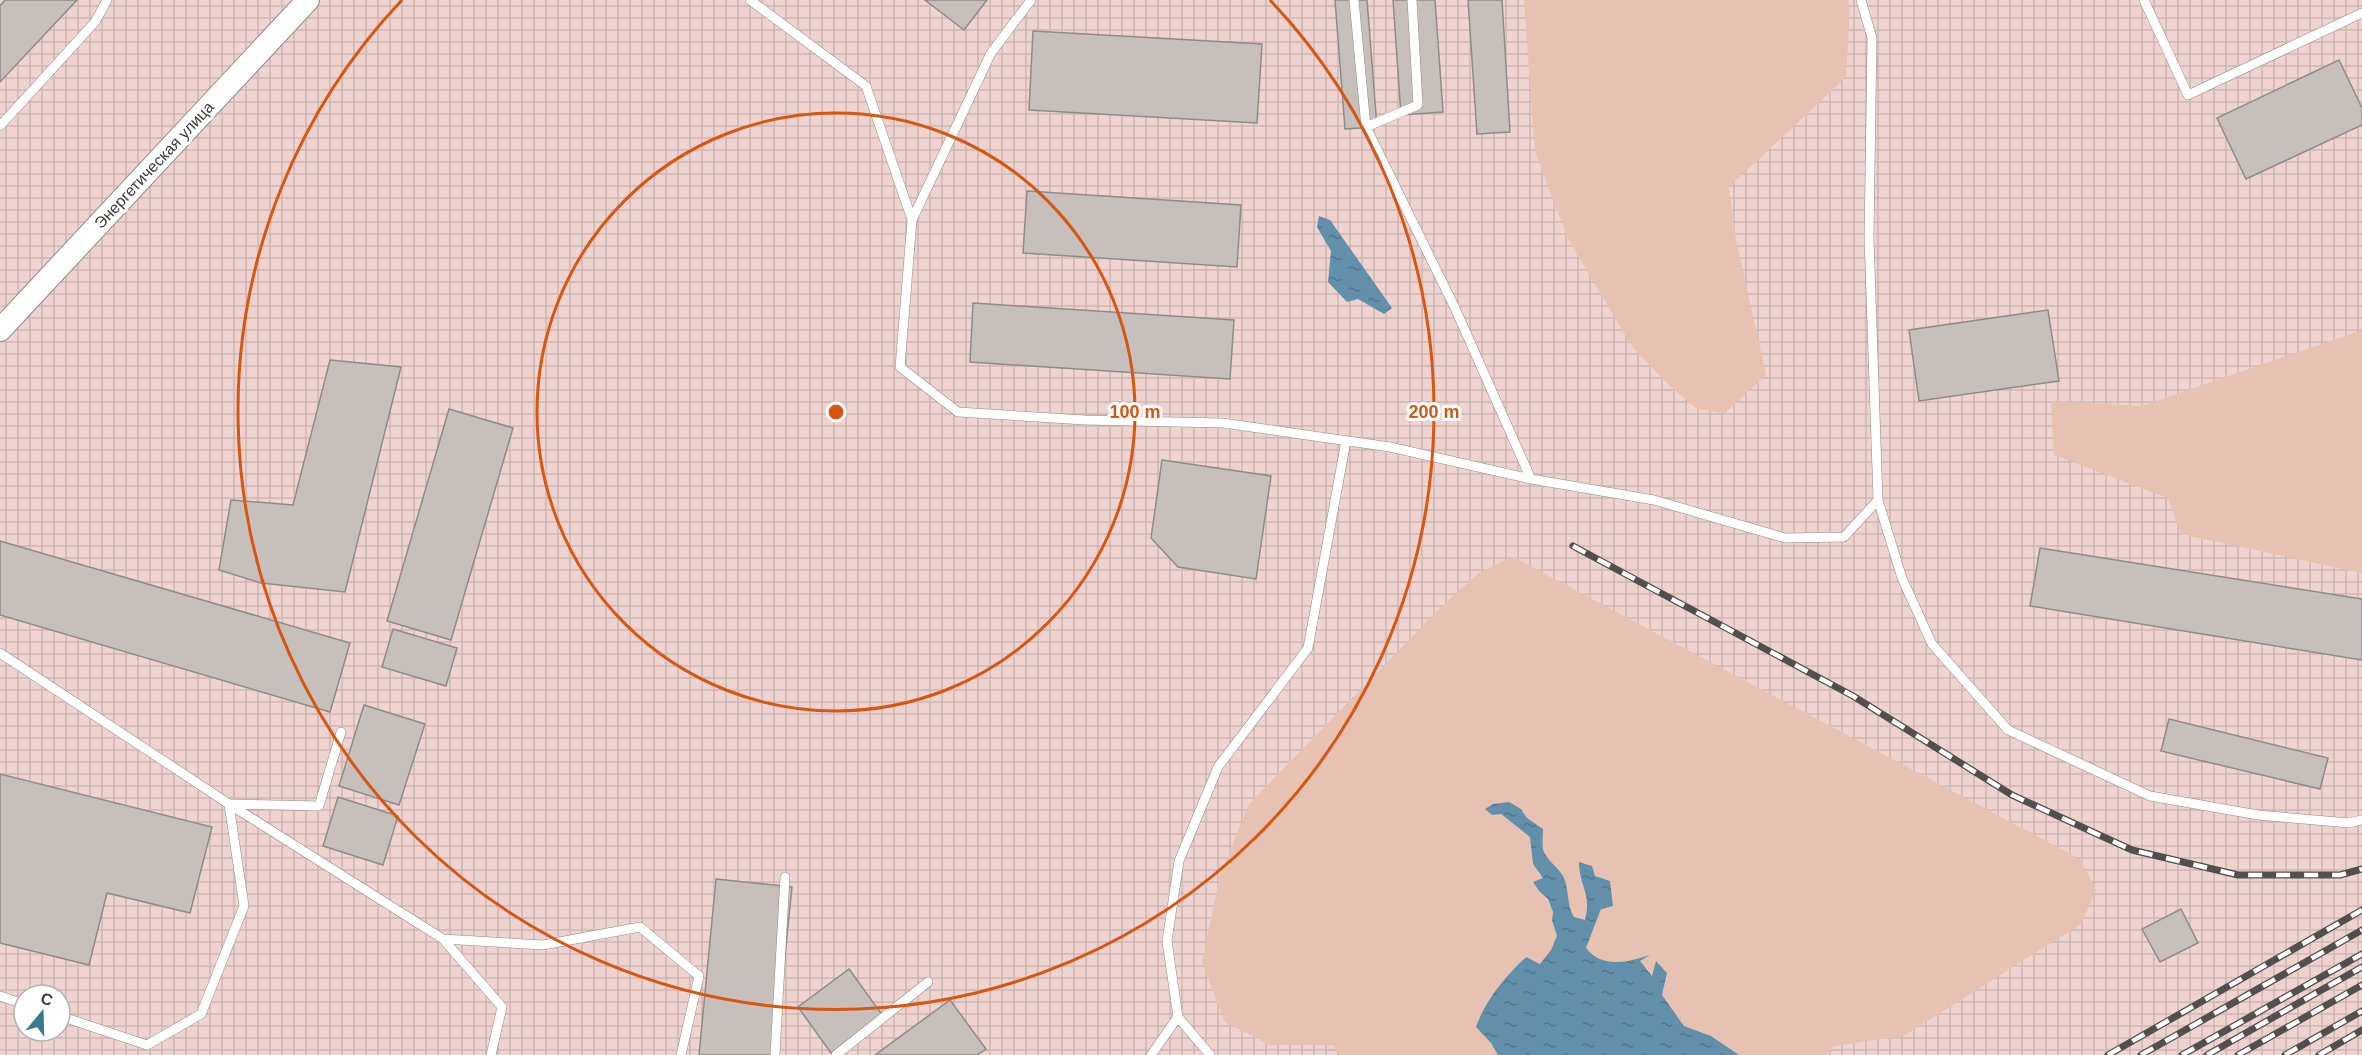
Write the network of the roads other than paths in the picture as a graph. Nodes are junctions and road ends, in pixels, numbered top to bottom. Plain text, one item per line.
1 (107, 0) edge
2 (308, 0) edge
3 (750, 0) edge
4 (1031, 0) edge
5 (1354, 0) edge
6 (1412, 0) edge
7 (1861, 0) edge
8 (2144, 0) edge
9 (2362, 13) edge
10 (0, 126) edge
11 (1366, 127) junction
12 (912, 220) junction
13 (0, 330) edge
14 (1346, 441) junction
15 (1531, 479) junction
16 (1878, 500) junction
17 (0, 653) edge
18 (341, 732) dead end
19 (229, 804) junction
20 (2362, 820) edge
21 (785, 877) dead end
22 (443, 939) junction
23 (928, 982) dead end
24 (1178, 1017) junction
25 (72, 1020) edge
26 (490, 1055) edge
27 (681, 1055) edge
28 (775, 1055) edge
29 (836, 1055) edge
30 (1151, 1055) edge
31 (1210, 1055) edge

1 - 10 lane
2 - 13 street, Энергетическая улица
3 - 12 lane
4 - 12 lane
5 - 11 lane
6 - 11 lane
7 - 16 lane
8 - 9 lane
11 - 15 lane
12 - 14 lane
14 - 15 lane
14 - 24 lane
15 - 16 lane
16 - 20 lane
17 - 19 lane
18 - 19 lane
19 - 22 lane
19 - 25 lane
21 - 28 lane
22 - 26 lane
22 - 27 lane
23 - 29 lane
24 - 30 lane
24 - 31 lane

